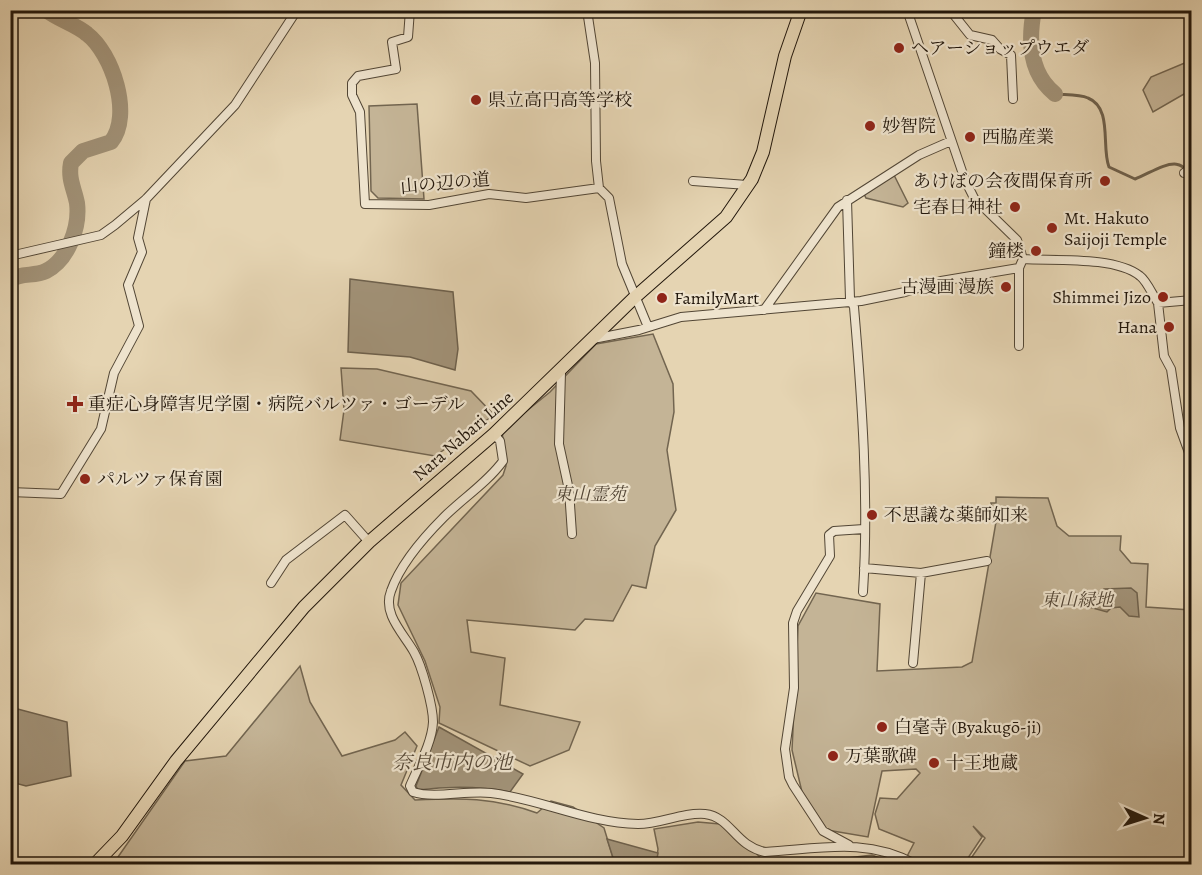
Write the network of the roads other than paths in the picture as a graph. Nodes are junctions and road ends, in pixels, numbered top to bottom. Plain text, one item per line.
1 (297, 10) edge
2 (410, 10) edge
3 (587, 10) edge
4 (801, 10) edge
5 (907, 10) edge
6 (950, 10) edge
7 (1013, 99) dead end
8 (951, 141) junction
9 (693, 181) dead end
10 (747, 185) junction
11 (599, 188) junction
12 (146, 199) junction
13 (847, 200) junction
14 (10, 256) edge
15 (1023, 259) junction
16 (1019, 268) junction
17 (634, 297) junction
18 (1191, 300) edge
19 (852, 302) junction
20 (1158, 303) junction
21 (764, 310) junction
22 (648, 327) junction
23 (592, 339) junction
24 (1019, 346) dead end
25 (561, 372) junction
26 (494, 434) junction
27 (1191, 461) edge
28 (10, 492) edge
29 (864, 529) junction
30 (572, 534) dead end
31 (369, 542) junction
32 (987, 561) dead end
33 (864, 568) junction
34 (921, 573) junction
35 (271, 583) dead end
36 (863, 592) dead end
37 (913, 663) dead end
38 (849, 845) junction
39 (95, 864) edge
40 (915, 864) edge

1 - 12 street
2 - 11 street, 山の辺の道
3 - 11 street
4 - 10 main road, Nara Nabari Line
5 - 8 street
6 - 7 street
8 - 13 street
8 - 15 street
9 - 10 street
10 - 17 main road, Nara Nabari Line
11 - 17 street
12 - 14 street
12 - 28 street
13 - 19 street
13 - 21 street
15 - 16 street
15 - 20 street
16 - 19 street
16 - 24 street
17 - 22 street
17 - 23 main road, Nara Nabari Line
18 - 20 street
19 - 21 street
19 - 29 street
20 - 27 street
21 - 22 street
22 - 23 street
23 - 25 main road, Nara Nabari Line
25 - 26 main road, Nara Nabari Line
25 - 30 street
26 - 31 main road, Nara Nabari Line
26 - 38 street
29 - 33 street
29 - 38 street
31 - 35 street
31 - 39 main road, Nara Nabari Line
32 - 34 street
33 - 34 street
33 - 36 street
34 - 37 street
38 - 40 street

